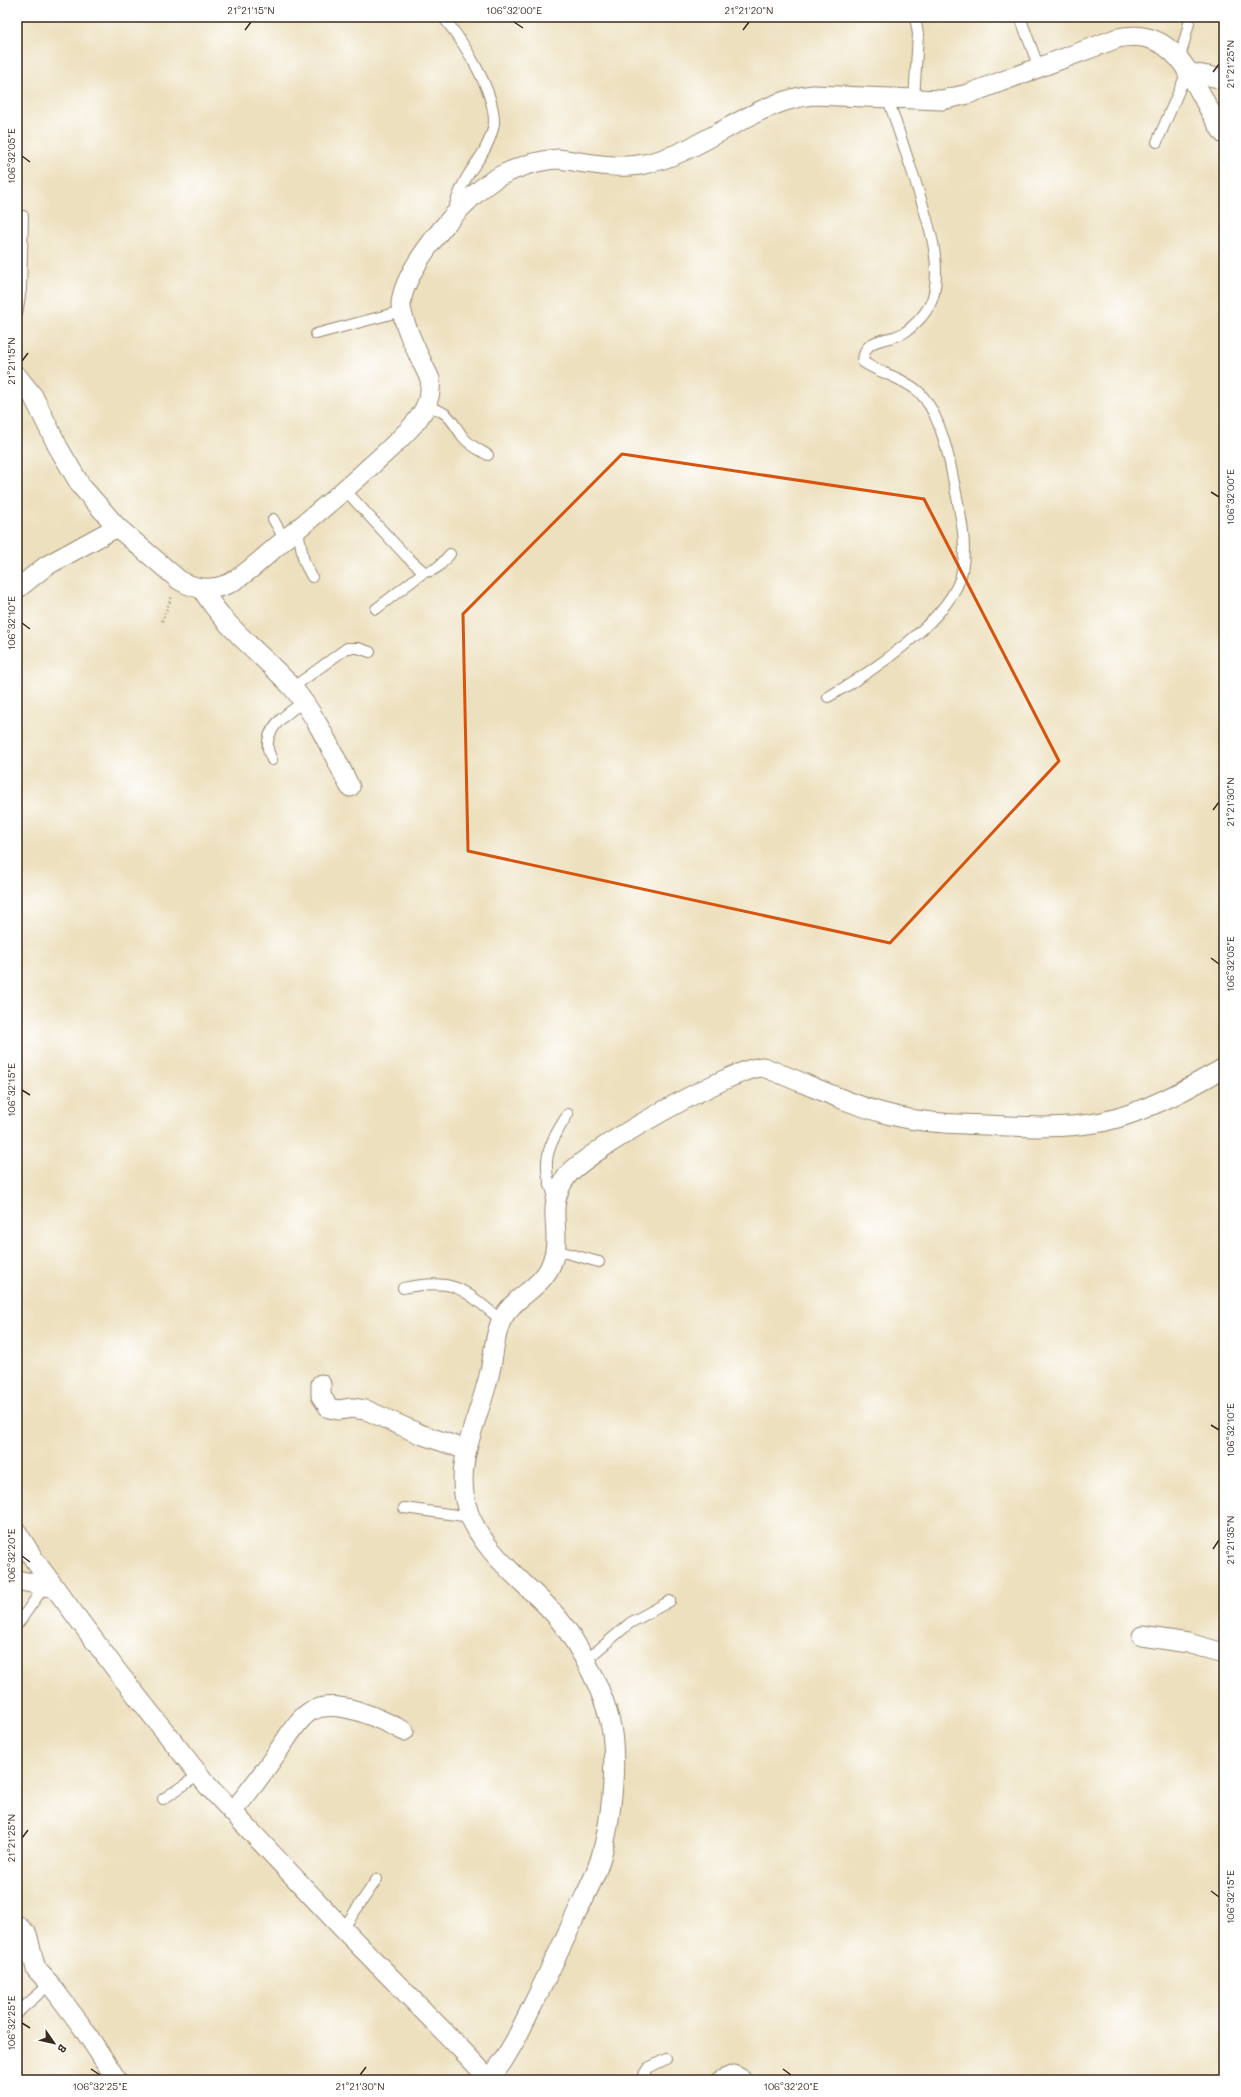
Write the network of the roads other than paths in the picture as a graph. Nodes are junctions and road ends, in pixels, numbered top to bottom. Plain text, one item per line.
1 (443, 17) edge
2 (915, 17) edge
3 (1020, 17) edge
4 (1189, 23) dead end
5 (1184, 65) junction
6 (1039, 68) junction
7 (1224, 79) edge
8 (888, 99) junction
9 (914, 100) junction
10 (1224, 134) edge
11 (1157, 142) dead end
12 (23, 216) dead end
13 (451, 217) junction
14 (402, 311) junction
15 (17, 314) edge
16 (316, 334) dead end
17 (17, 376) edge
18 (426, 406) junction
19 (488, 455) dead end
20 (345, 490) junction
21 (273, 520) dead end
22 (117, 527) junction
23 (291, 535) junction
24 (450, 554) dead end
25 (424, 572) junction
26 (312, 577) dead end
27 (17, 589) edge
28 (202, 589) junction
29 (376, 609) dead end
30 (370, 652) dead end
31 (298, 695) junction
32 (828, 697) dead end
33 (272, 760) dead end
34 (350, 787) dead end
35 (1224, 1068) edge
36 (568, 1114) dead end
37 (555, 1198) junction
38 (555, 1250) junction
39 (599, 1262) dead end
40 (403, 1288) dead end
41 (501, 1320) junction
42 (322, 1384) dead end
43 (467, 1450) junction
44 (404, 1508) dead end
45 (471, 1517) junction
46 (17, 1532) edge
47 (17, 1580) edge
48 (50, 1588) junction
49 (670, 1601) dead end
50 (17, 1625) edge
51 (1142, 1636) dead end
52 (1224, 1653) edge
53 (585, 1661) junction
54 (404, 1731) dead end
55 (199, 1775) junction
56 (163, 1799) dead end
57 (232, 1812) junction
58 (377, 1879) dead end
59 (17, 1925) edge
60 (343, 1930) junction
61 (50, 1984) junction
62 (17, 2013) edge
63 (666, 2060) dead end
64 (117, 2080) edge
65 (490, 2080) edge
66 (640, 2080) edge
67 (722, 2080) edge
68 (743, 2080) edge

1 - 13 lane
2 - 9 lane
3 - 6 lane
4 - 5 lane
5 - 6 street
5 - 7 street
5 - 10 street
5 - 11 lane
6 - 9 street
8 - 9 street
8 - 13 street
8 - 32 lane
12 - 15 lane
13 - 14 street
14 - 16 lane
14 - 18 street
17 - 22 street
18 - 19 lane
18 - 20 street
20 - 23 street
20 - 25 lane
21 - 23 lane
22 - 27 street
22 - 28 street
23 - 26 lane
23 - 28 street
24 - 25 lane
25 - 29 lane
28 - 31 street
30 - 31 lane
31 - 33 lane
31 - 34 street
35 - 37 street
36 - 37 lane
37 - 38 street
38 - 39 lane
38 - 41 street
40 - 41 lane
41 - 43 street
42 - 43 street
43 - 45 street
44 - 45 lane
45 - 53 street
46 - 48 street
47 - 48 street
48 - 50 lane
48 - 55 street
49 - 53 lane
51 - 52 street
53 - 65 street
54 - 57 street
55 - 56 lane
55 - 57 street
57 - 60 street
58 - 60 lane
59 - 61 street
60 - 65 street
61 - 62 lane
61 - 64 street
63 - 66 lane
67 - 68 street

